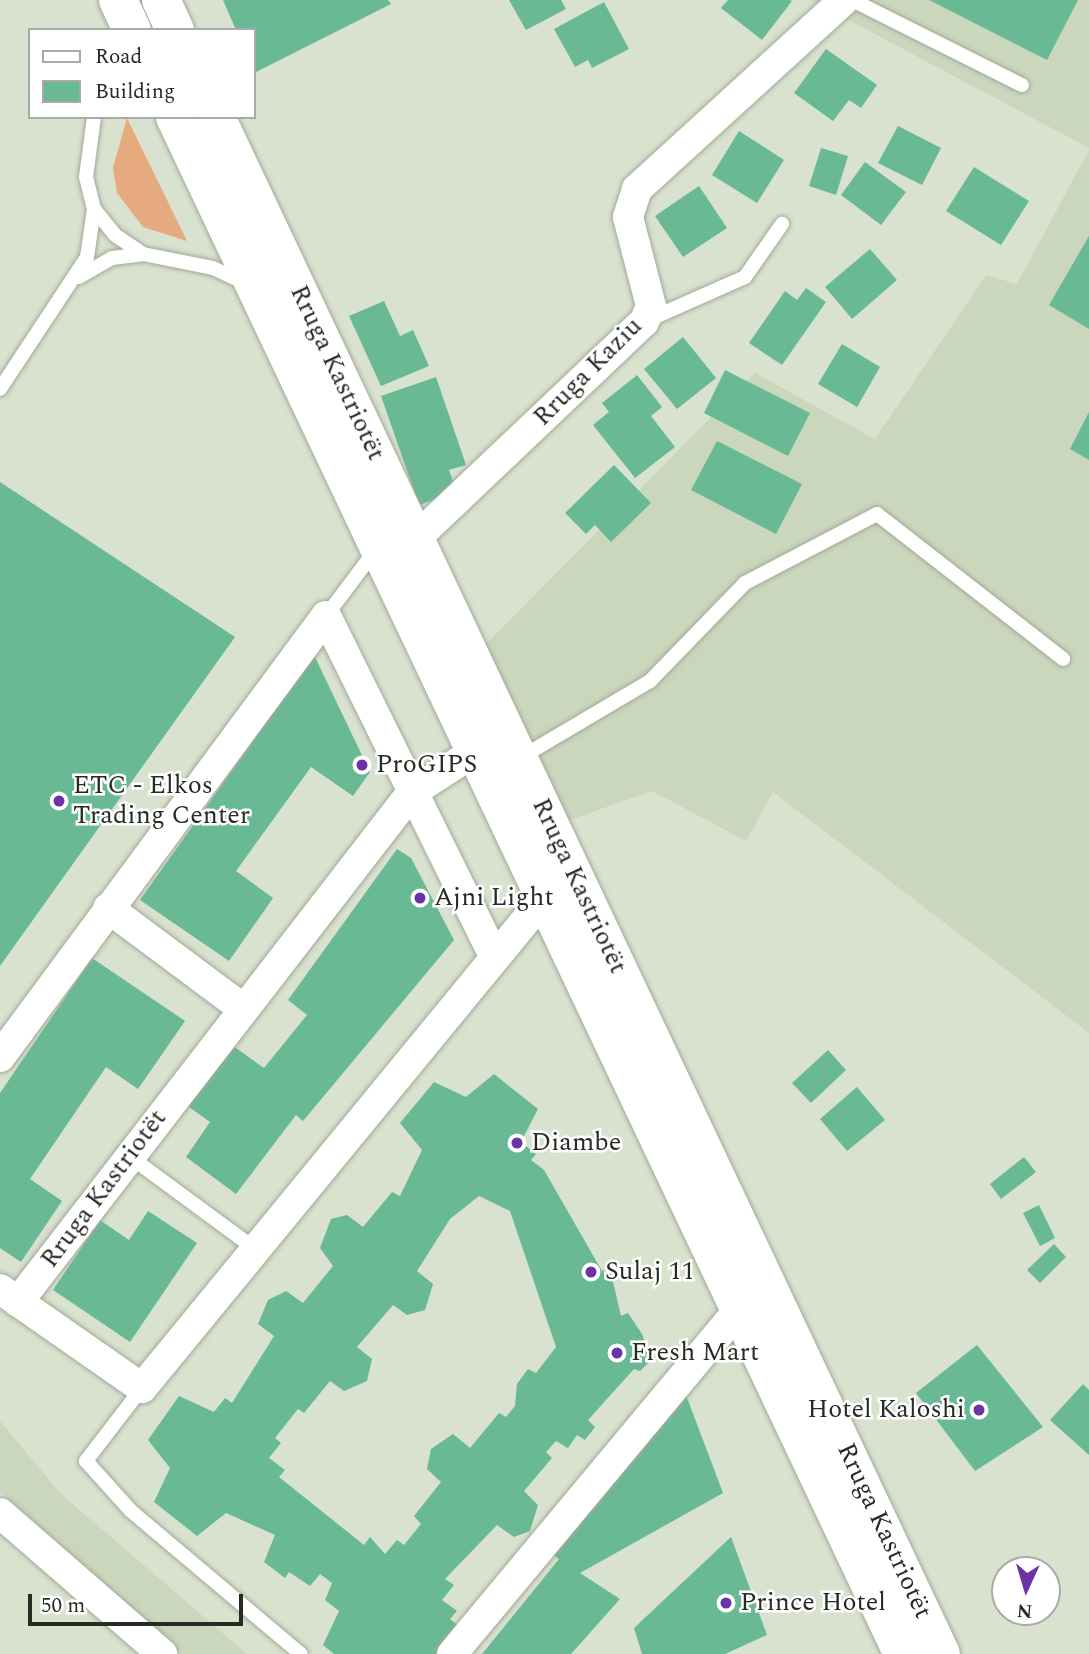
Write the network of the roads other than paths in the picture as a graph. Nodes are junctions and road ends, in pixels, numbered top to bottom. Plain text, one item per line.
1 (161, 0) edge
2 (844, 0) edge
3 (852, 0) edge
4 (174, 28) edge
5 (1021, 85) dead end
6 (94, 119) edge
7 (176, 119) edge
8 (217, 119) edge
9 (94, 208) junction
10 (782, 224) dead end
11 (143, 254) junction
12 (72, 282) junction
13 (265, 300) junction
14 (644, 322) junction
15 (0, 389) edge
16 (415, 539) junction
17 (378, 547) junction
18 (326, 616) junction
19 (1063, 659) dead end
20 (473, 753) junction
21 (519, 759) junction
22 (412, 792) junction
23 (544, 898) junction
24 (108, 908) junction
25 (493, 954) junction
26 (242, 1009) junction
27 (0, 1057) edge
28 (129, 1156) junction
29 (254, 1248) junction
30 (9, 1296) edge
31 (740, 1310) junction
32 (142, 1388) junction
33 (0, 1513) edge
34 (162, 1654) edge
35 (301, 1654) edge
36 (452, 1654) edge
37 (903, 1654) edge
38 (941, 1654) edge

1 - 4 main road
2 - 14 street, Rruga Kaziu
3 - 5 lane
6 - 9 lane
7 - 13 main road, Rruga Kastriotët
8 - 16 main road, Rruga Kastriotët
9 - 11 lane
9 - 12 lane
10 - 14 lane
11 - 12 lane
11 - 13 lane
12 - 15 lane
13 - 17 main road, Rruga Kastriotët
14 - 16 street, Rruga Kaziu
16 - 21 main road, Rruga Kastriotët
17 - 18 lane
17 - 20 main road, Rruga Kastriotët
18 - 22 street
18 - 24 street
19 - 21 lane
20 - 22 street, Rruga Kastriotët
20 - 23 main road, Rruga Kastriotët
21 - 38 main road, Rruga Kastriotët
22 - 25 street
22 - 26 street, Rruga Kastriotët
23 - 25 street, Rruga Kastriotët
23 - 31 main road, Rruga Kastriotët
24 - 26 street
24 - 27 street
25 - 29 street, Rruga Kastriotët
26 - 28 street, Rruga Kastriotët
28 - 29 lane
28 - 30 street, Rruga Kastriotët
29 - 32 street, Rruga Kastriotët
30 - 32 street, Rruga Kastriotët
31 - 36 street
31 - 37 main road, Rruga Kastriotët
32 - 35 lane
33 - 34 street

